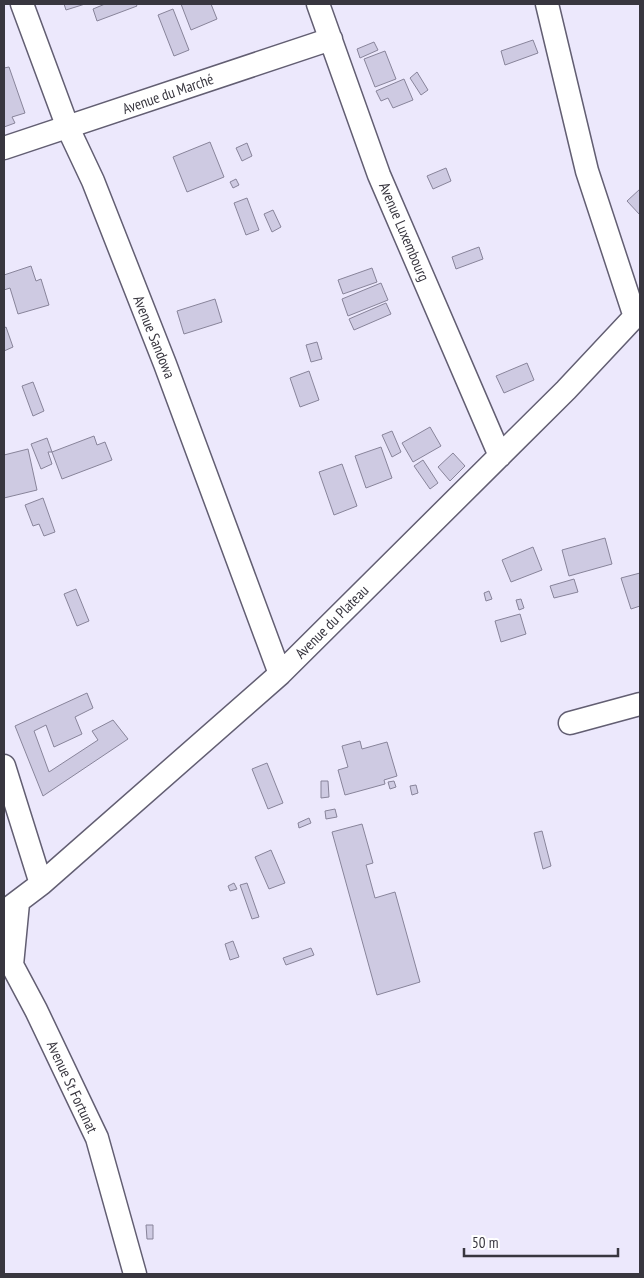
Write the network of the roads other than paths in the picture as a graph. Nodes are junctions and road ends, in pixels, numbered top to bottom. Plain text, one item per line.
1 (22, 4) edge
2 (318, 4) edge
3 (548, 4) edge
4 (331, 39) junction
5 (68, 128) junction
6 (4, 148) edge
7 (638, 314) edge
8 (500, 456) junction
9 (280, 674) junction
10 (640, 704) edge
11 (570, 723) dead end
12 (4, 766) edge
13 (41, 884) junction
14 (11, 908) edge
15 (8, 968) edge
16 (135, 1274) edge

1 - 5 street, Avenue Sandowa
2 - 4 street, Avenue Luxembourg
3 - 7 street
4 - 5 street, Avenue du Marché
4 - 8 street, Avenue Luxembourg
5 - 6 street, Avenue du Marché
5 - 9 street, Avenue Sandowa
7 - 8 street, Avenue du Plateau
8 - 9 street, Avenue du Plateau
9 - 13 street, Avenue du Plateau
10 - 11 street
12 - 13 street
13 - 14 street, Avenue du Plateau
14 - 15 street, Avenue St Fortunat
15 - 16 street, Avenue St Fortunat

